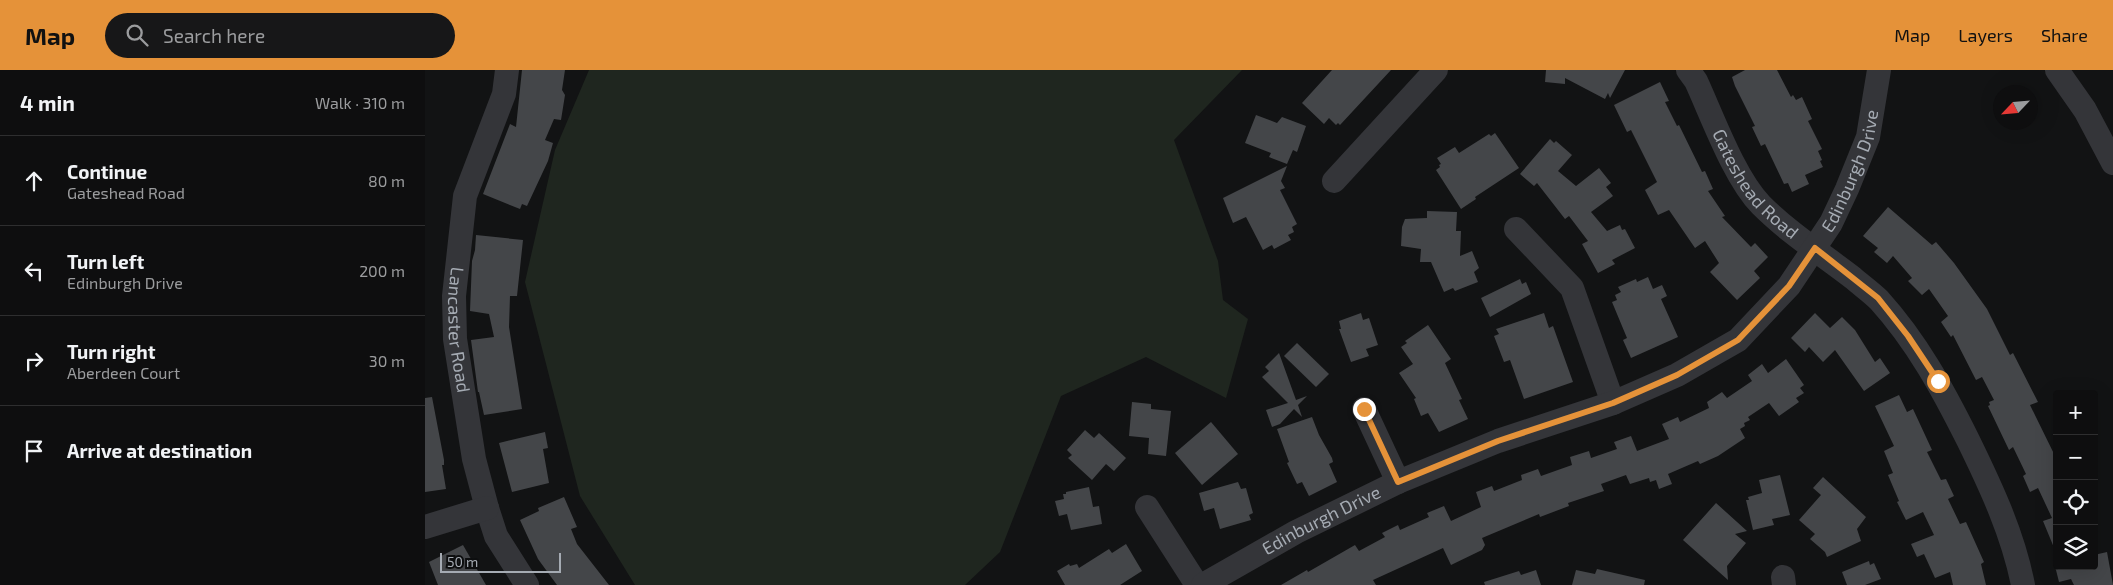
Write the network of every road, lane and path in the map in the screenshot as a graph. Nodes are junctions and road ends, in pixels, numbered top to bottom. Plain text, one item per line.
1 (507, 70) edge
2 (1436, 70) edge
3 (1688, 70) edge
4 (1879, 70) edge
5 (2057, 70) edge
6 (2113, 163) edge
7 (1334, 181) dead end
8 (1516, 229) dead end
9 (1815, 248) junction
10 (1613, 403) junction
11 (1364, 409) dead end
12 (1398, 482) junction
13 (1147, 507) dead end
14 (487, 508) junction
15 (425, 527) edge
16 (527, 585) edge
17 (1197, 585) edge
18 (1203, 585) edge
19 (2023, 585) edge

1 - 14 street, Lancaster Road
2 - 7 street
3 - 9 street, Gateshead Road
4 - 9 street, Edinburgh Drive
5 - 6 street
8 - 10 street
9 - 10 street, Edinburgh Drive
9 - 19 street, Gateshead Road
10 - 12 street, Edinburgh Drive
11 - 12 street
12 - 18 street, Edinburgh Drive
13 - 17 street
14 - 15 street
14 - 16 street, Lancaster Road

